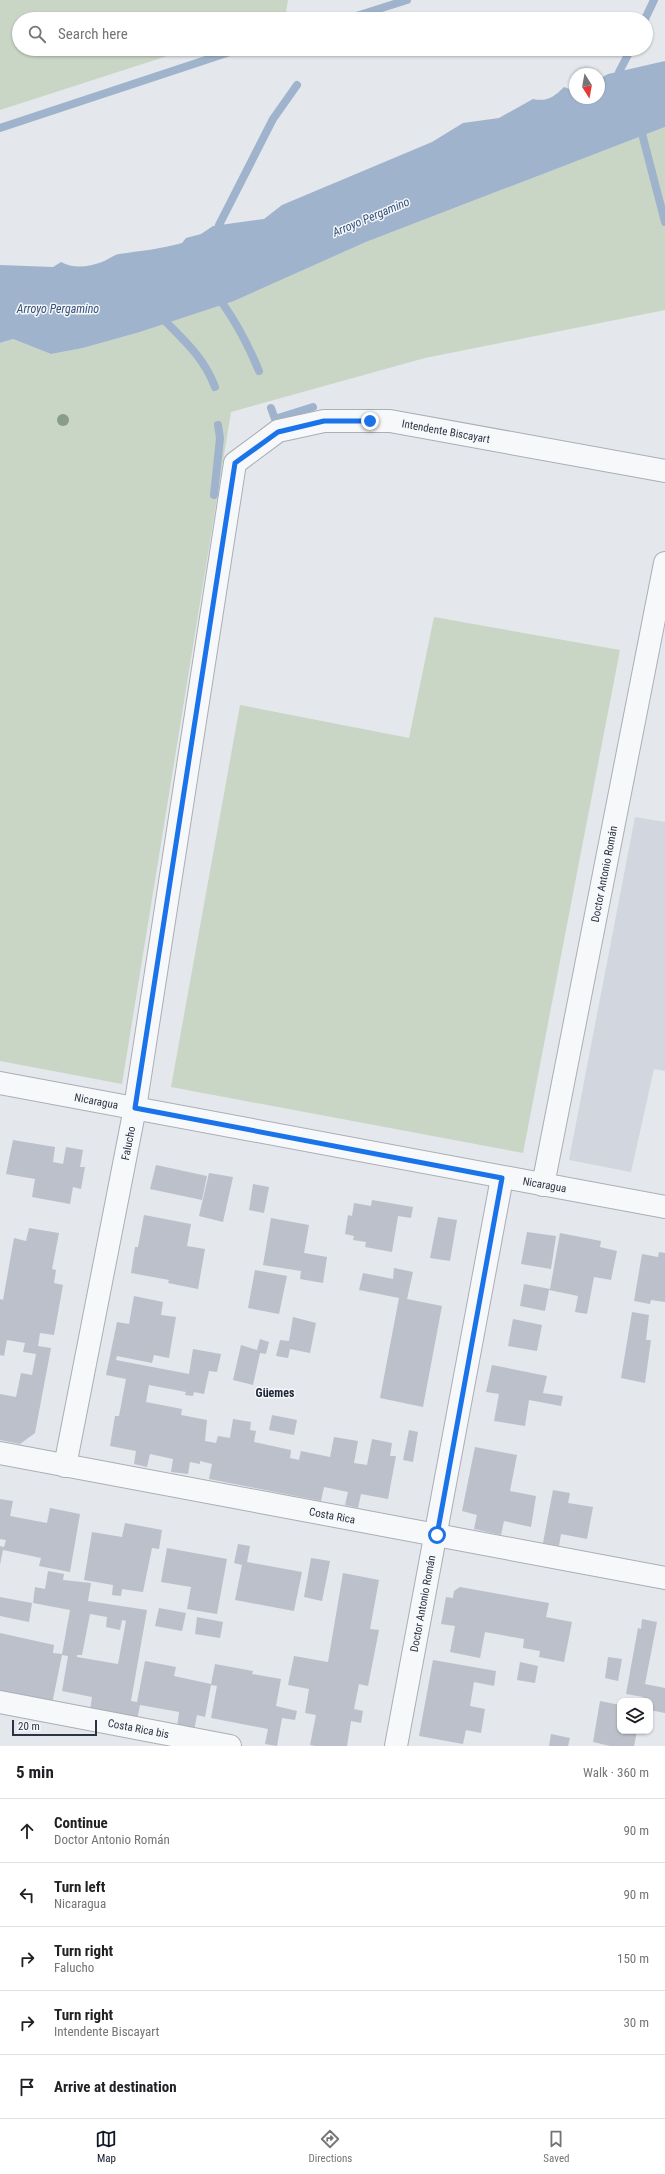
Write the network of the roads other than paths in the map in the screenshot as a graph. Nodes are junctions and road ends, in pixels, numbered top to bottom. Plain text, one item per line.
1 (235, 463) joint
2 (665, 472) edge
3 (665, 563) edge
4 (0, 1083) edge
5 (135, 1108) junction
6 (502, 1178) junction
7 (543, 1185) junction
8 (665, 1207) edge
9 (0, 1453) edge
10 (65, 1466) junction
11 (437, 1535) junction
12 (665, 1578) edge
13 (0, 1702) edge
14 (230, 1746) edge
15 (396, 1746) edge

1 - 2 street, Intendente Biscayart
1 - 5 street, Falucho
3 - 7 street, Doctor Antonio Román
4 - 5 street, Nicaragua
5 - 6 street, Nicaragua
5 - 10 street, Falucho
6 - 7 street, Nicaragua
6 - 11 street, Doctor Antonio Román
7 - 8 street, Nicaragua
9 - 10 street, Costa Rica
10 - 11 street, Costa Rica
11 - 12 street, Costa Rica
11 - 15 street, Doctor Antonio Román
13 - 14 street, Costa Rica bis

